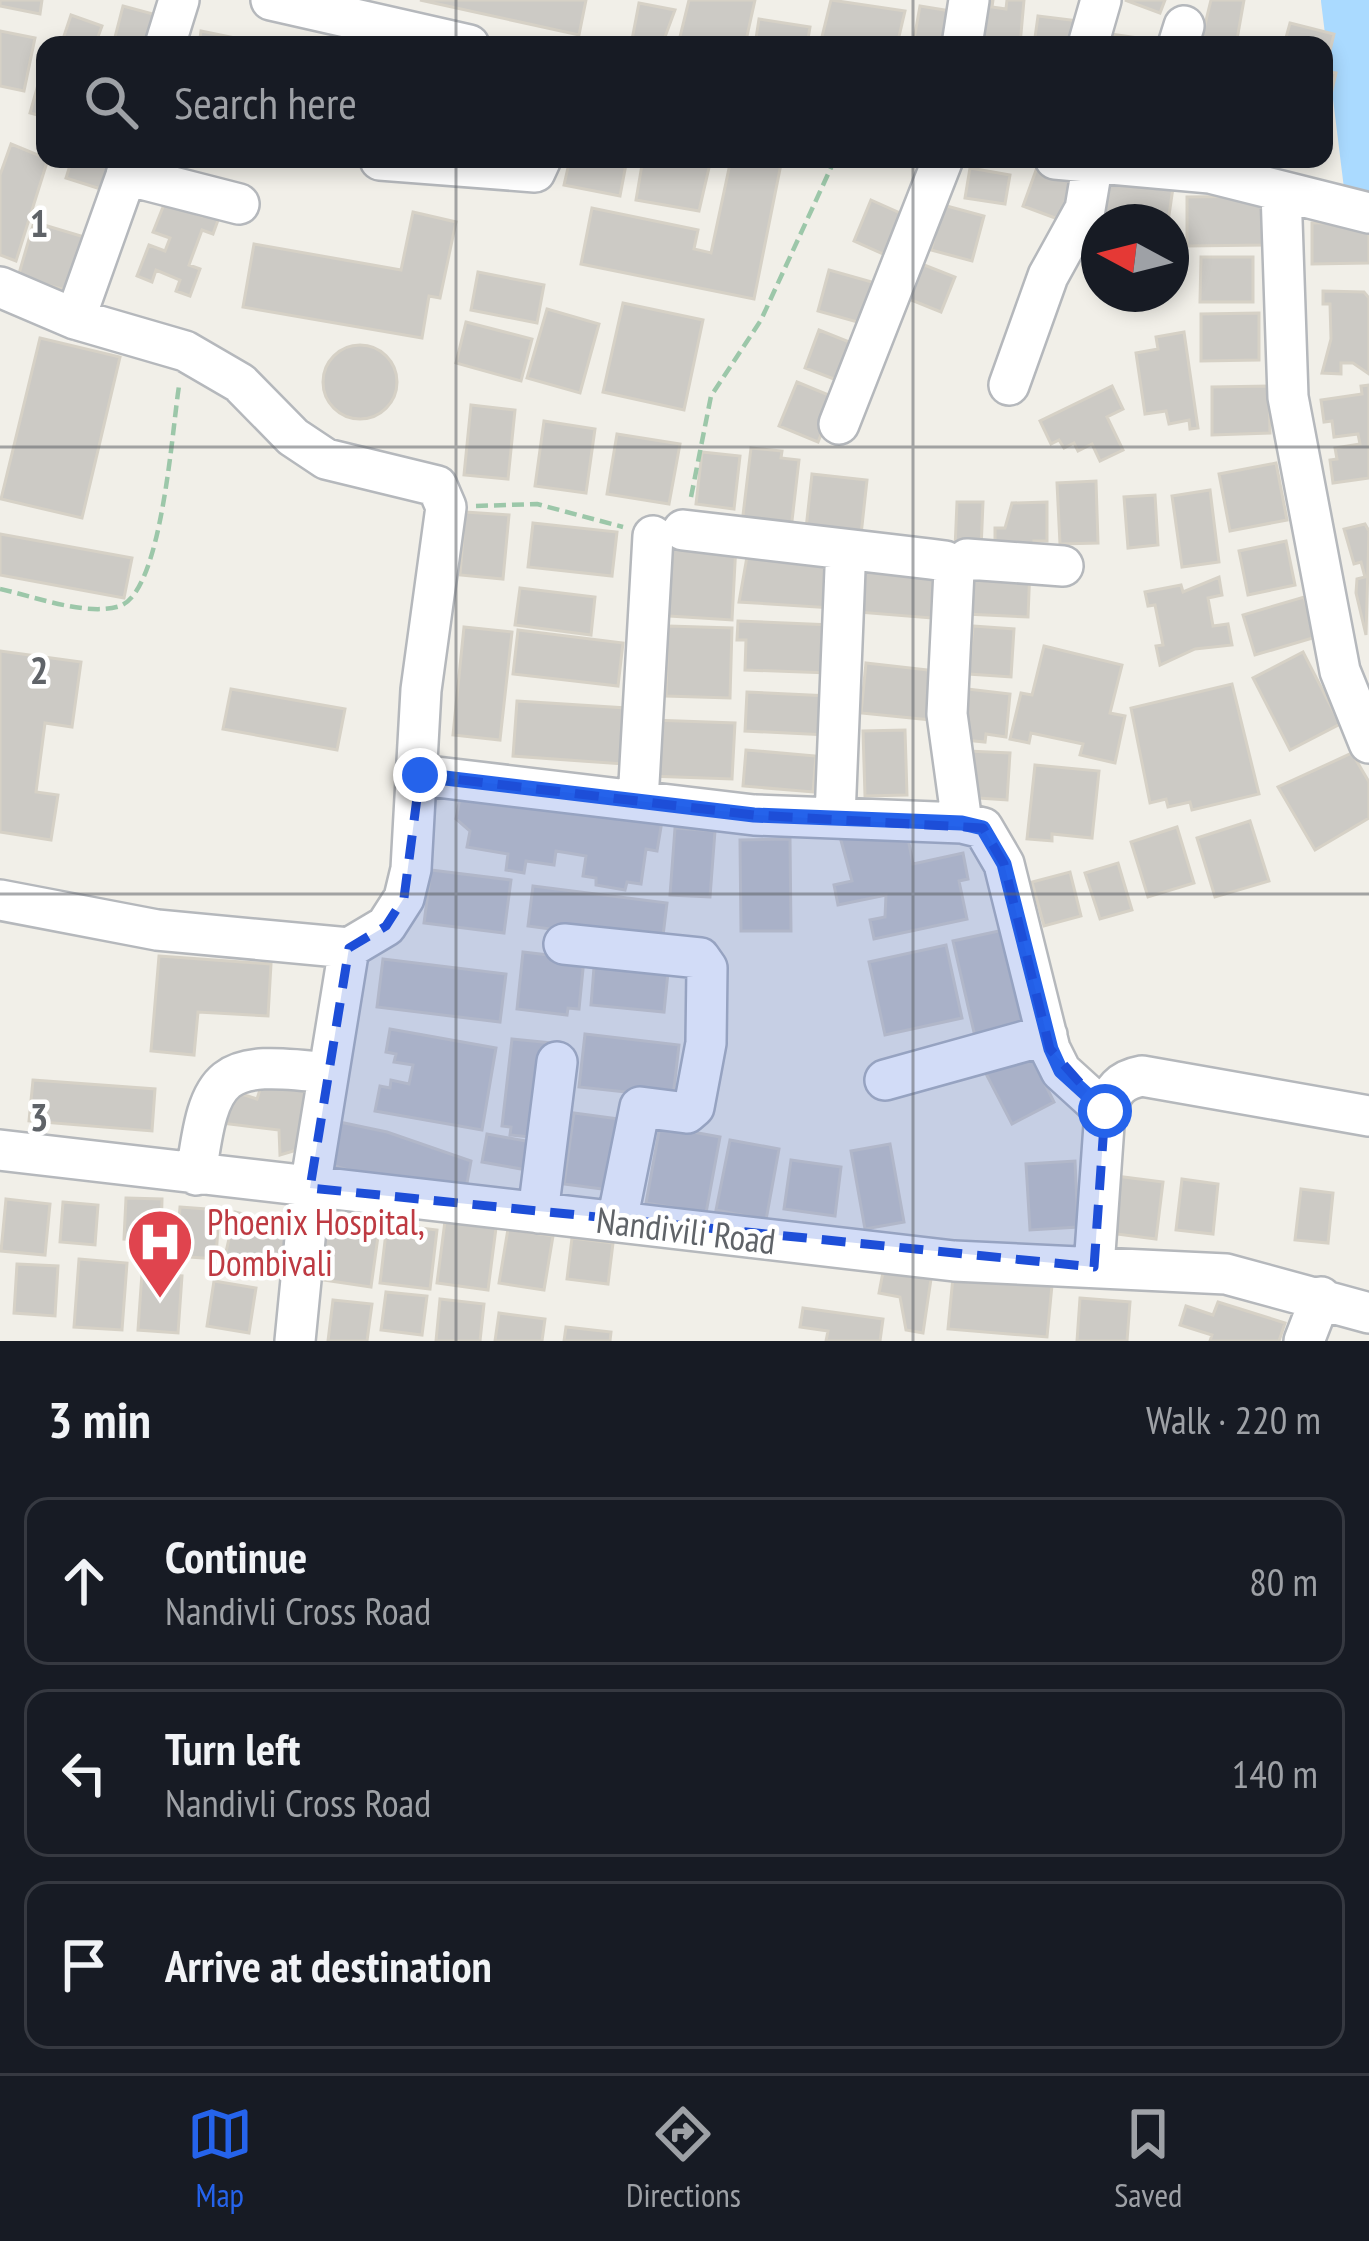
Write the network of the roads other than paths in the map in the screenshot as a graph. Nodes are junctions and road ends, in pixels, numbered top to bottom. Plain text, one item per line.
1 (178, 0) edge
2 (271, 0) edge
3 (969, 0) edge
4 (1101, 0) edge
5 (168, 36) edge
6 (429, 36) edge
7 (963, 36) edge
8 (1091, 36) edge
9 (129, 168) edge
10 (132, 168) edge
11 (483, 168) edge
12 (537, 168) edge
13 (939, 168) edge
14 (1076, 168) edge
15 (1178, 168) edge
16 (1281, 191) junction
17 (239, 204) dead end
18 (1359, 210) edge
19 (0, 287) edge
20 (75, 319) junction
21 (1009, 385) dead end
22 (839, 424) dead end
23 (1064, 566) dead end
24 (845, 569) dead end
25 (954, 572) junction
26 (1369, 743) edge
27 (420, 775) junction
28 (638, 801) junction
29 (835, 817) junction
30 (962, 823) junction
31 (0, 900) edge
32 (564, 944) dead end
33 (349, 948) junction
34 (1047, 1035) junction
35 (557, 1061) dead end
36 (328, 1073) junction
37 (885, 1080) dead end
38 (1105, 1111) junction
39 (1369, 1116) edge
40 (0, 1150) edge
41 (196, 1175) junction
42 (310, 1189) junction
43 (538, 1213) junction
44 (617, 1221) junction
45 (1094, 1267) junction
46 (1321, 1297) junction
47 (1369, 1313) edge
48 (295, 1341) edge
49 (1304, 1341) edge

1 - 5 street
2 - 6 street
3 - 7 street
4 - 8 street
9 - 20 street
10 - 17 street
11 - 12 street
13 - 22 street
14 - 21 street
15 - 16 street
16 - 18 street
16 - 26 street
19 - 20 street
20 - 27 street
23 - 25 street
24 - 29 street
25 - 28 street
25 - 30 street
27 - 28 street
27 - 33 street
28 - 29 street
29 - 30 street
30 - 34 street
31 - 33 street
32 - 44 street
33 - 36 street
34 - 37 street
34 - 38 street
35 - 43 street
36 - 41 street
36 - 42 street
38 - 39 street
38 - 45 street
40 - 41 street, Nandivili Road
41 - 42 street, Nandivili Road
42 - 43 street, Nandivili Road
42 - 48 street
43 - 44 street, Nandivili Road
44 - 45 street, Nandivili Road
45 - 46 street, Nandivili Road
46 - 47 street, Nandivili Road
46 - 49 street

